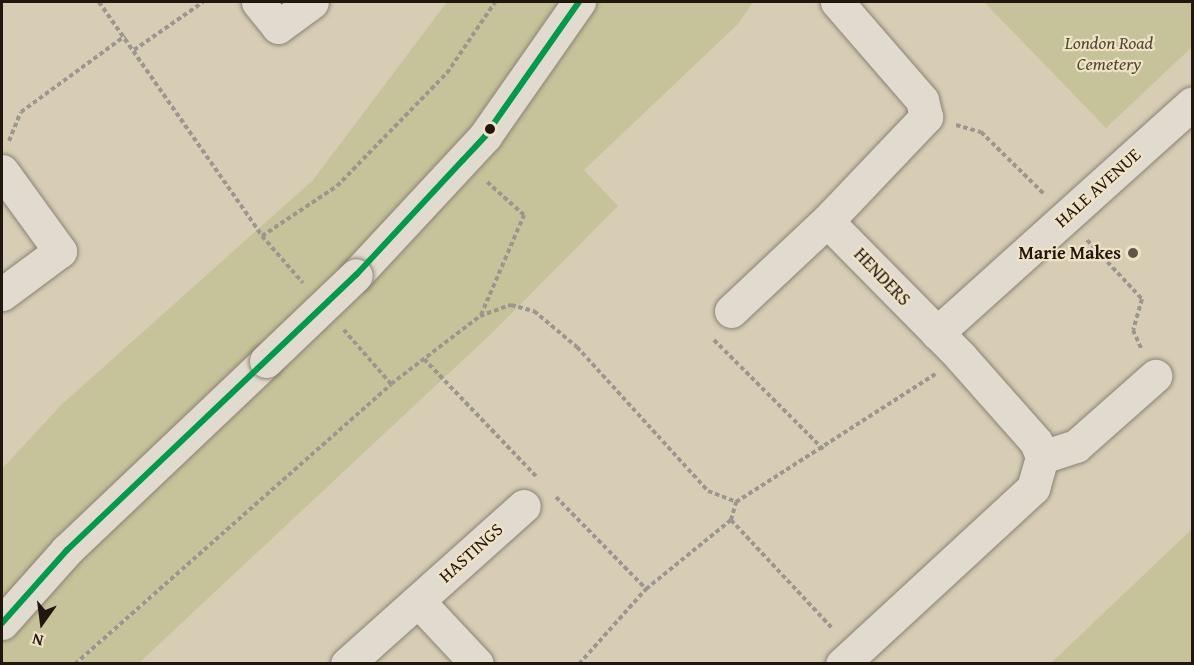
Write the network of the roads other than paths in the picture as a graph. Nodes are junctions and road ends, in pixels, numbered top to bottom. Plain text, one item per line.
1 (258, 2) edge
2 (312, 2) edge
3 (579, 2) edge
4 (837, 2) edge
5 (1192, 103) edge
6 (3, 160) edge
7 (827, 221) junction
8 (2, 294) edge
9 (731, 311) road end
10 (937, 333) junction
11 (1155, 376) road end
12 (1042, 457) junction
13 (534, 495) road end
14 (418, 601) junction
15 (2, 623) edge
16 (849, 658) edge
17 (347, 663) edge
18 (477, 663) edge

1 - 2 street
3 - 15 street, bridge
4 - 7 street
5 - 10 street, HALE AVENUE
6 - 8 street
7 - 9 street
7 - 10 street, HENDERS
10 - 12 street
11 - 12 street
12 - 16 street
13 - 14 street, HASTINGS
14 - 17 street, HASTINGS
14 - 18 street

